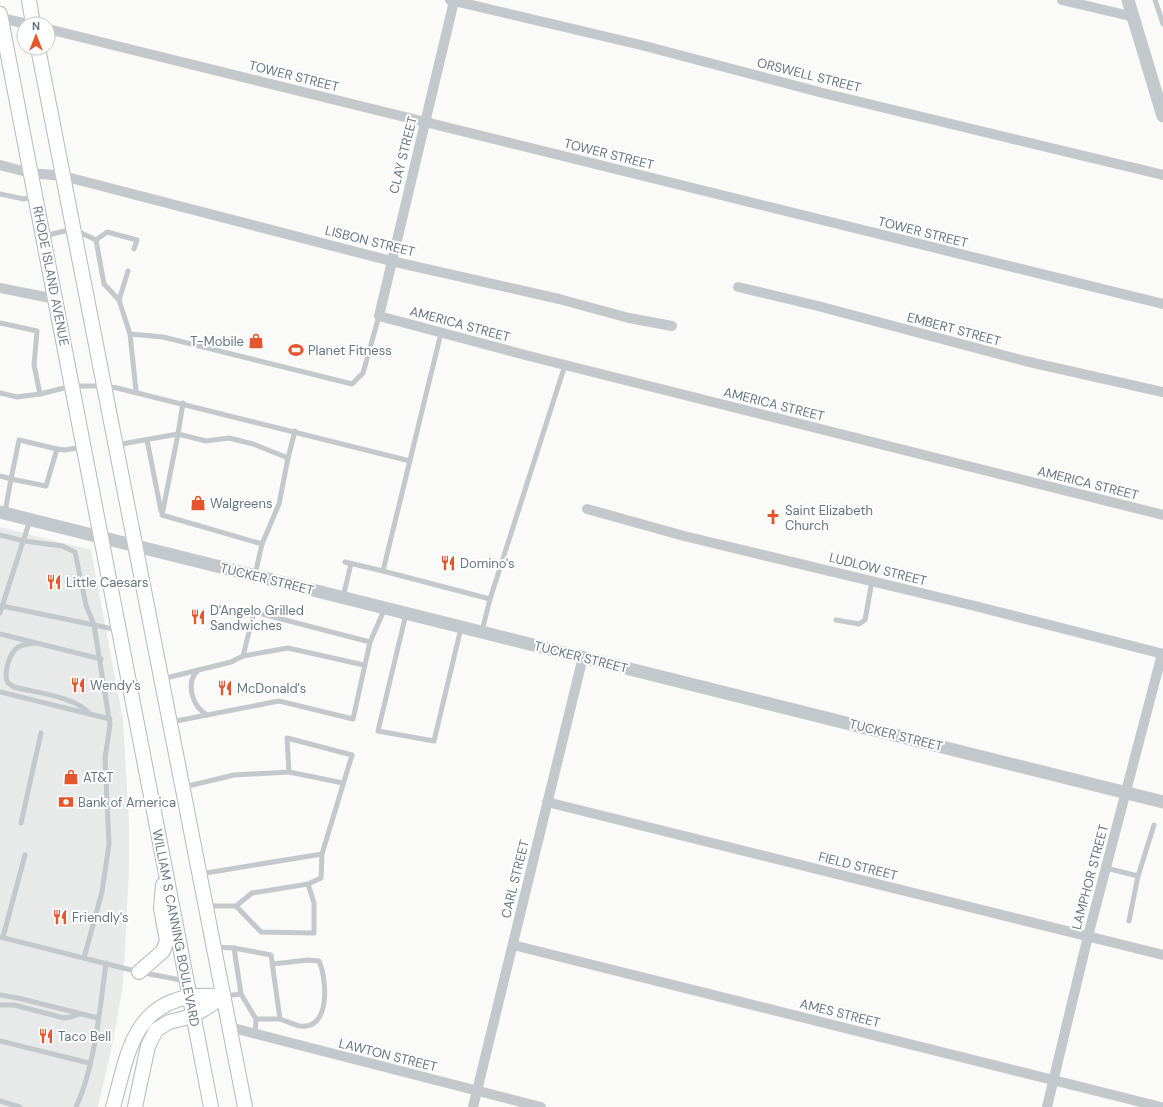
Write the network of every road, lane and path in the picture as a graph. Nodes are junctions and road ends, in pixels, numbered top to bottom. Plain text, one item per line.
1 (29, 0) edge
2 (1062, 0) edge
3 (1128, 0) edge
4 (1155, 0) edge
5 (452, 1) edge
6 (32, 16) edge
7 (0, 17) edge
8 (1134, 18) junction
9 (16, 21) edge
10 (1163, 24) edge
11 (56, 31) edge
12 (40, 56) edge
13 (1160, 96) edge
14 (1163, 116) edge
15 (425, 122) junction
16 (0, 165) edge
17 (31, 173) junction
18 (1163, 175) edge
19 (63, 176) junction
20 (0, 194) edge
21 (36, 196) junction
22 (73, 229) junction
23 (43, 236) junction
24 (96, 240) junction
25 (134, 249) dead end
26 (391, 261) junction
27 (128, 271) dead end
28 (738, 287) dead end
29 (0, 288) edge
30 (55, 299) junction
31 (119, 300) junction
32 (1163, 304) edge
33 (378, 316) junction
34 (0, 323) edge
35 (672, 326) dead end
36 (441, 333) junction
37 (130, 334) junction
38 (565, 365) junction
39 (72, 386) junction
40 (104, 386) junction
41 (136, 391) junction
42 (1163, 392) edge
43 (0, 393) edge
44 (40, 394) junction
45 (183, 403) junction
46 (294, 431) junction
47 (178, 434) junction
48 (147, 440) junction
49 (84, 446) junction
50 (115, 446) junction
51 (57, 449) junction
52 (288, 458) junction
53 (410, 461) junction
54 (0, 476) edge
55 (11, 479) junction
56 (587, 510) dead end
57 (2, 512) edge
58 (162, 515) junction
59 (1163, 515) edge
60 (30, 519) junction
61 (0, 535) edge
62 (102, 537) junction
63 (24, 541) junction
64 (262, 544) junction
65 (135, 546) junction
66 (345, 562) dead end
67 (351, 564) junction
68 (383, 571) junction
69 (255, 576) junction
70 (872, 581) junction
71 (343, 598) junction
72 (490, 599) junction
73 (2, 606) junction
74 (385, 608) junction
75 (0, 613) edge
76 (407, 614) junction
77 (836, 620) dead end
78 (94, 624) junction
79 (462, 627) junction
80 (118, 630) junction
81 (482, 632) junction
82 (0, 634) edge
83 (35, 642) junction
84 (370, 642) junction
85 (1162, 654) edge
86 (243, 656) junction
87 (583, 657) junction
88 (101, 659) junction
89 (364, 665) junction
90 (198, 669) junction
91 (162, 679) junction
92 (0, 692) edge
93 (90, 714) junction
94 (207, 715) junction
95 (110, 719) junction
96 (170, 722) junction
97 (42, 733) dead end
98 (289, 772) junction
99 (343, 783) junction
100 (183, 788) junction
101 (1126, 793) junction
102 (547, 802) junction
103 (1163, 802) edge
104 (21, 823) dead end
105 (1154, 824) dead end
106 (322, 854) junction
107 (25, 855) dead end
108 (164, 864) junction
109 (1106, 868) junction
110 (200, 874) junction
111 (1138, 876) junction
112 (308, 884) junction
113 (206, 906) junction
114 (236, 906) junction
115 (1129, 920) dead end
116 (1088, 936) junction
117 (1, 937) edge
118 (513, 945) junction
119 (214, 947) junction
120 (234, 948) junction
121 (1163, 955) edge
122 (84, 958) junction
123 (106, 963) junction
124 (273, 964) junction
125 (139, 972) junction
126 (186, 981) junction
127 (240, 994) junction
128 (0, 995) edge
129 (223, 996) junction
130 (190, 997) junction
131 (0, 1005) edge
132 (80, 1014) junction
133 (193, 1016) junction
134 (98, 1018) junction
135 (256, 1019) junction
136 (280, 1019) junction
137 (229, 1027) junction
138 (255, 1034) junction
139 (0, 1041) edge
140 (89, 1063) junction
141 (1054, 1080) junction
142 (477, 1091) junction
143 (0, 1102) edge
144 (20, 1107) edge
145 (76, 1107) edge
146 (113, 1107) edge
147 (135, 1107) edge
148 (211, 1107) edge
149 (245, 1107) edge
150 (473, 1107) edge
151 (541, 1107) edge
152 (1047, 1107) edge
153 (1161, 1107) edge

1 - 6 main road
2 - 8 street
3 - 8 street
4 - 10 lane
5 - 15 street, CLAY STREET
5 - 18 street, ORSWELL STREET
7 - 9 street
7 - 17 main road, RHODE ISLAND AVENUE
8 - 13 street
11 - 15 street, TOWER STREET
12 - 19 main road
13 - 14 street
15 - 26 street, CLAY STREET
15 - 32 street, TOWER STREET
16 - 17 street, LISBON STREET
17 - 19 street, LISBON STREET
17 - 21 main road, RHODE ISLAND AVENUE
19 - 22 main road
19 - 26 street, LISBON STREET
20 - 21 lane
21 - 23 main road, RHODE ISLAND AVENUE
22 - 23 lane
22 - 24 lane
22 - 40 main road
23 - 30 main road, RHODE ISLAND AVENUE
24 - 25 lane
24 - 31 lane
26 - 33 street, CLAY STREET
26 - 35 street, LISBON STREET
27 - 31 lane
28 - 42 street, EMBERT STREET
29 - 30 street
30 - 39 main road, RHODE ISLAND AVENUE
31 - 37 lane
33 - 36 street, AMERICA STREET
33 - 37 lane
34 - 44 lane
36 - 38 street, AMERICA STREET
36 - 53 lane
37 - 41 lane
38 - 59 street, AMERICA STREET
38 - 72 lane
39 - 40 lane
39 - 44 lane
39 - 49 main road, RHODE ISLAND AVENUE
40 - 41 lane
40 - 50 main road
41 - 45 lane
43 - 44 lane
45 - 46 lane
45 - 47 lane
46 - 52 lane
46 - 53 lane
47 - 48 lane
47 - 52 lane
47 - 58 lane
48 - 50 lane
48 - 58 lane
49 - 51 lane
49 - 62 main road, RHODE ISLAND AVENUE
50 - 65 main road
51 - 55 lane
51 - 55 lane
52 - 64 lane
53 - 68 lane
54 - 55 lane
55 - 57 lane
56 - 70 street, LUDLOW STREET
57 - 60 street, TUCKER STREET
58 - 64 lane
60 - 62 street, TUCKER STREET
60 - 63 lane
61 - 63 lane
62 - 65 street, TUCKER STREET
62 - 80 main road, WILLIAM S CANNING BOULEVARD
63 - 73 lane
63 - 78 lane
64 - 69 lane
65 - 69 street, TUCKER STREET
65 - 91 main road
66 - 67 lane
67 - 68 lane
67 - 71 lane
68 - 72 lane
69 - 71 street, TUCKER STREET
70 - 77 lane
70 - 85 street, LUDLOW STREET
71 - 74 street, TUCKER STREET
72 - 81 lane
73 - 75 lane
73 - 78 lane
74 - 76 street, TUCKER STREET
74 - 84 lane
76 - 79 street, TUCKER STREET
76 - 79 lane
78 - 80 lane
78 - 88 lane
79 - 81 street, TUCKER STREET
80 - 108 main road, WILLIAM S CANNING BOULEVARD
81 - 87 street, TUCKER STREET
82 - 83 lane
83 - 88 lane
83 - 93 lane
84 - 86 lane
84 - 89 lane
85 - 101 street, LAMPHOR STREET
86 - 89 lane
86 - 90 lane
87 - 101 street, TUCKER STREET
87 - 102 street, CARL STREET
88 - 95 lane
89 - 94 lane
90 - 91 lane
90 - 94 lane
91 - 96 main road
92 - 93 lane
93 - 95 lane
94 - 96 lane
95 - 122 lane
96 - 100 main road
97 - 104 lane
98 - 99 lane
98 - 99 lane
98 - 100 lane
99 - 106 lane
100 - 110 main road
101 - 103 street, TUCKER STREET
101 - 109 street, LAMPHOR STREET
102 - 116 street, FIELD STREET
102 - 118 street, CARL STREET
105 - 111 lane
106 - 110 lane
106 - 112 lane
107 - 117 lane
108 - 125 main road
108 - 126 main road, WILLIAM S CANNING BOULEVARD
109 - 111 lane
109 - 116 street, LAMPHOR STREET
110 - 113 main road
111 - 115 lane
112 - 114 lane
112 - 114 lane
113 - 114 lane
113 - 119 main road
116 - 121 street, FIELD STREET
116 - 141 street, LAMPHOR STREET
117 - 122 lane
118 - 141 street, AMES STREET
118 - 142 street, CARL STREET
119 - 120 lane
119 - 129 main road
120 - 124 lane
120 - 127 lane
122 - 123 lane
123 - 125 lane
123 - 134 lane
124 - 136 lane
124 - 136 lane
125 - 126 lane
126 - 130 main road, WILLIAM S CANNING BOULEVARD
127 - 129 lane
127 - 135 lane
128 - 132 lane
129 - 130 main road
129 - 133 main road
129 - 137 main road
130 - 133 main road, WILLIAM S CANNING BOULEVARD
130 - 146 main road
131 - 132 lane
132 - 134 lane
133 - 147 main road
133 - 148 main road, WILLIAM S CANNING BOULEVARD
134 - 140 lane
135 - 136 lane
135 - 138 lane
137 - 138 street, LAWTON STREET
137 - 149 main road
138 - 142 street, LAWTON STREET
139 - 140 lane
140 - 145 lane
141 - 152 street, LAMPHOR STREET
141 - 153 street, AMES STREET
142 - 150 street, CARL STREET
142 - 151 street, LAWTON STREET
143 - 144 lane

